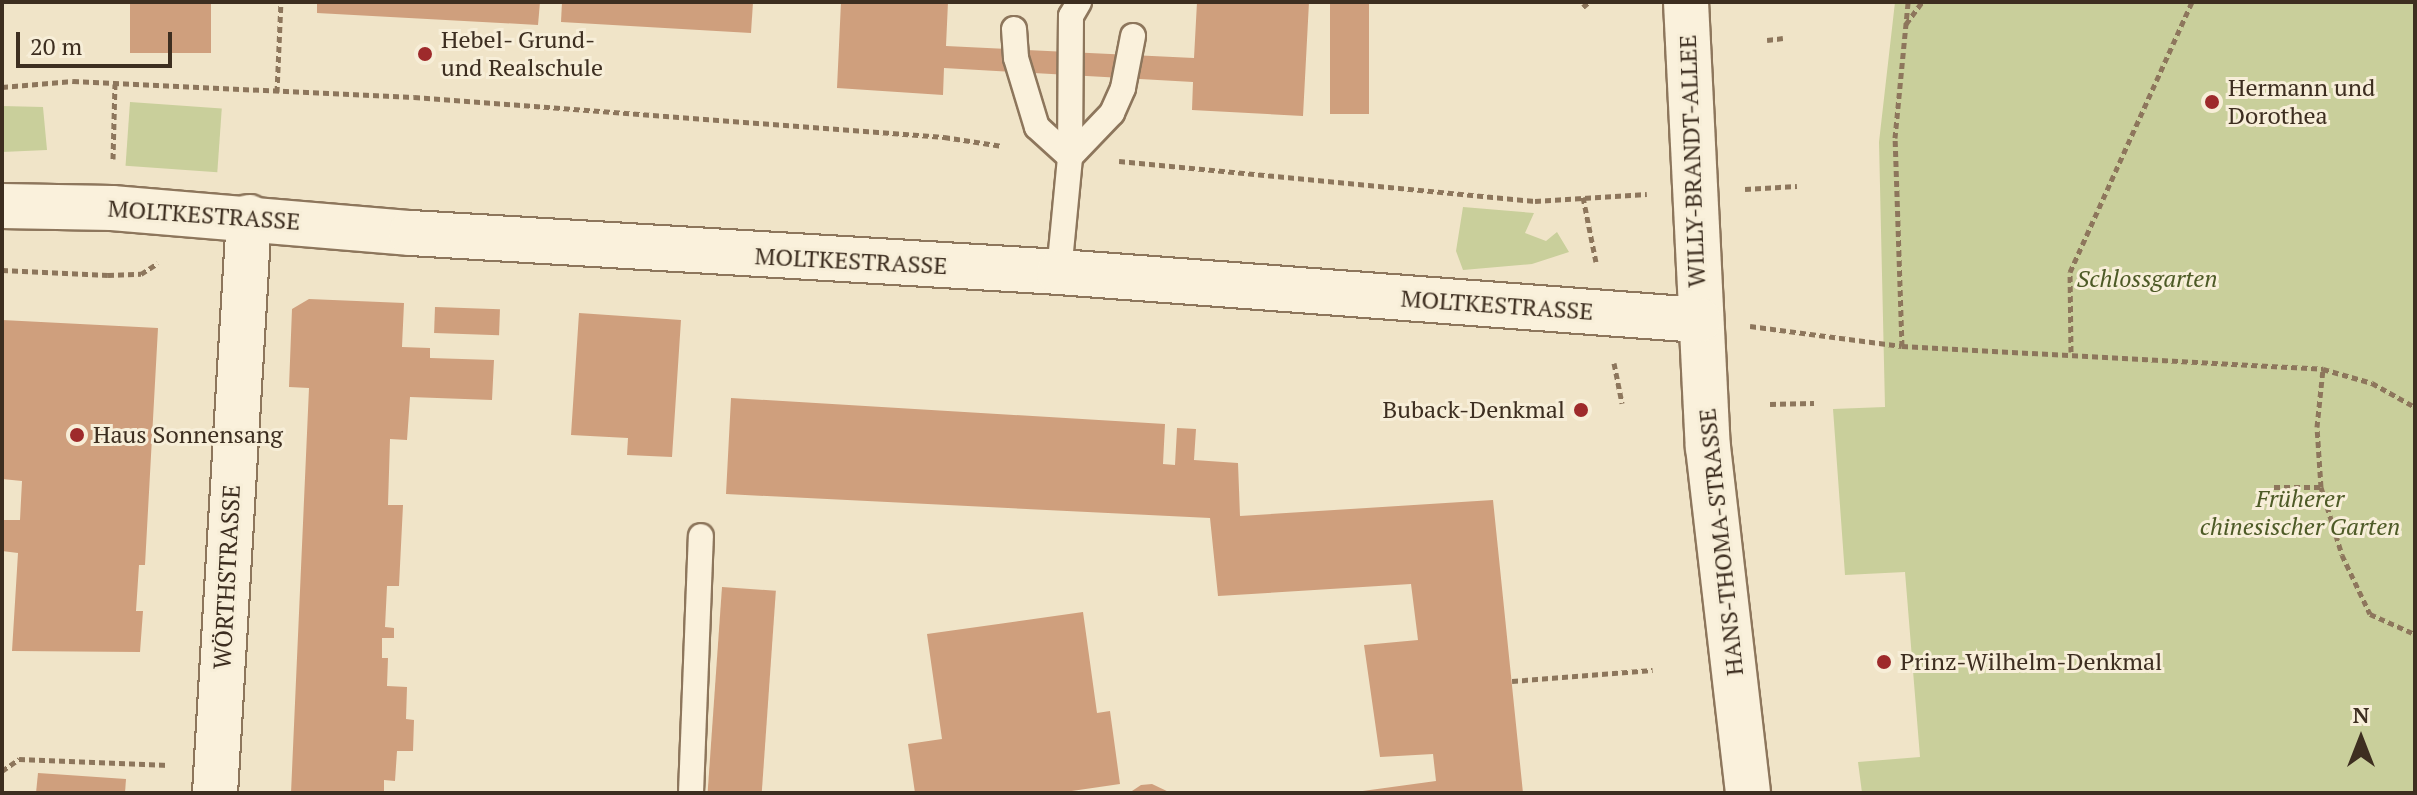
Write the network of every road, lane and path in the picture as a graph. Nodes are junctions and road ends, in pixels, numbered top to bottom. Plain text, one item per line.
1 (281, 2) edge
2 (1589, 2) edge
3 (1686, 2) edge
4 (1908, 2) edge
5 (1922, 2) edge
6 (2192, 2) edge
7 (1071, 7) edge
8 (1583, 7) dead end
9 (1903, 28) junction
10 (1014, 29) dead end
11 (1133, 36) dead end
12 (1783, 38) dead end
13 (1767, 40) dead end
14 (115, 84) junction
15 (2, 87) edge
16 (277, 92) junction
17 (1070, 157) junction
18 (1692, 191) junction
19 (2, 206) edge
20 (112, 208) junction
21 (249, 217) junction
22 (1059, 272) junction
23 (1699, 320) junction
24 (1902, 346) junction
25 (2071, 352) junction
26 (2323, 369) junction
27 (1814, 403) dead end
28 (1770, 404) dead end
29 (2415, 407) edge
30 (2274, 487) dead end
31 (2321, 487) junction
32 (701, 536) dead end
33 (2415, 634) edge
34 (1653, 670) dead end
35 (1512, 681) dead end
36 (2, 771) edge
37 (216, 780) edge
38 (1752, 784) edge
39 (691, 793) edge

1 - 16 path
2 - 8 path
3 - 18 main road, WILLY-BRANDT-ALLEE
4 - 9 path
5 - 9 path
6 - 25 path
7 - 17 lane
9 - 24 path
10 - 17 lane
11 - 17 lane
12 - 13 path
14 - 15 path
14 - 16 path
14 - 20 path
16 - 17 path
17 - 18 path
17 - 22 lane
18 - 23 main road, WILLY-BRANDT-ALLEE
19 - 20 main road, MOLTKESTRASSE
20 - 21 main road, MOLTKESTRASSE
21 - 22 main road, MOLTKESTRASSE
21 - 37 main road, WÖRTHSTRASSE
22 - 23 main road, MOLTKESTRASSE
23 - 24 path
23 - 38 main road, HANS-THOMA-STRASSE
24 - 25 path
25 - 26 path
26 - 29 path
26 - 31 path
27 - 28 path
30 - 31 path
31 - 33 path
32 - 39 lane
34 - 35 path
36 - 37 path

